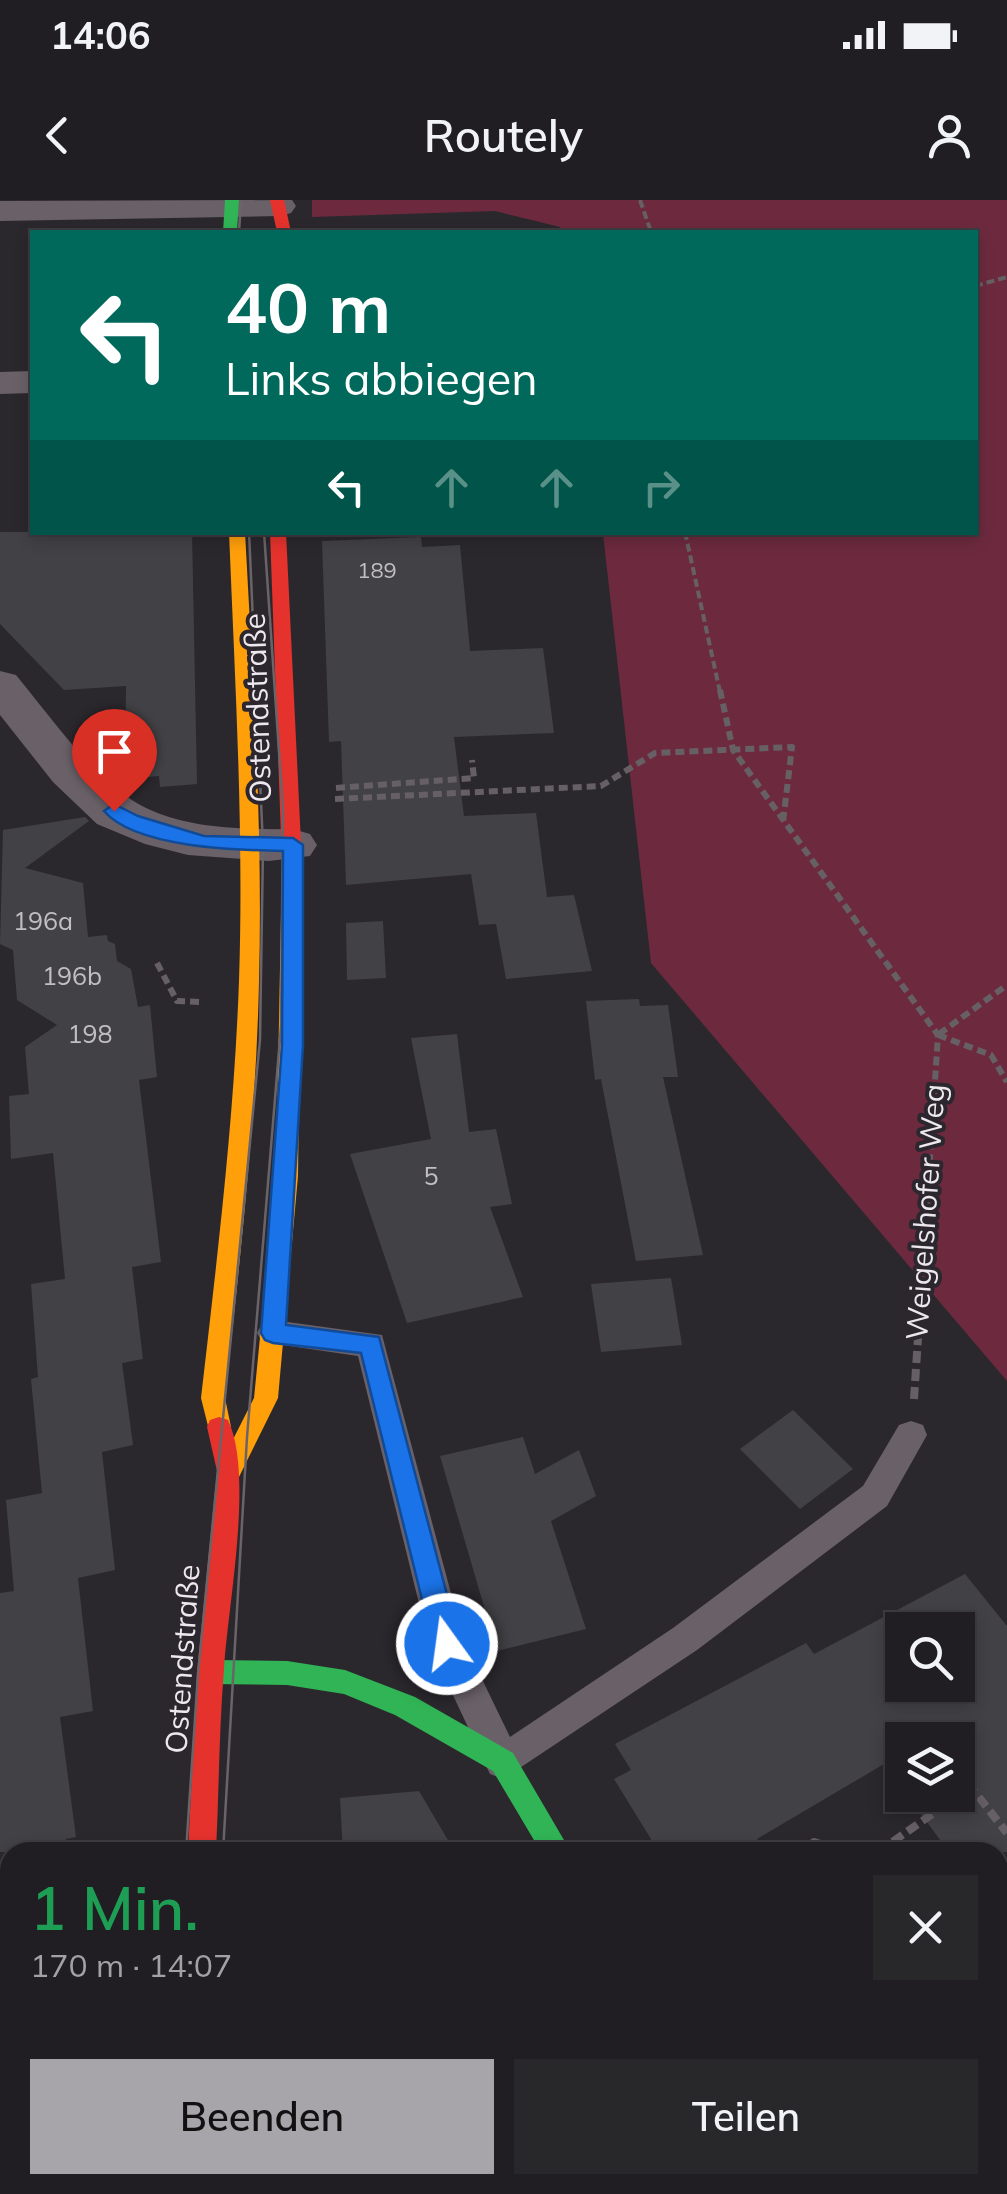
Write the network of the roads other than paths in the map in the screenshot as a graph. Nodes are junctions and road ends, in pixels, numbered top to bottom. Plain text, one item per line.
1 (0, 211) edge
2 (231, 213) edge
3 (280, 213) edge
4 (30, 382) edge
5 (0, 383) edge
6 (237, 535) edge
7 (278, 535) edge
8 (0, 685) edge
9 (278, 831) junction
10 (273, 1333) junction
11 (911, 1436) road end
12 (230, 1471) junction
13 (210, 1672) junction
14 (503, 1762) junction
15 (202, 1842) edge
16 (550, 1842) edge

1 - 2 street
2 - 3 street
4 - 5 street
6 - 9 main road, Ostendstraße
7 - 9 main road, Ostendstraße
8 - 9 street
9 - 10 main road, Ostendstraße
9 - 12 main road, Ostendstraße
10 - 12 main road, Ostendstraße
10 - 14 lane
11 - 14 lane
12 - 13 main road, Ostendstraße
13 - 14 main road
13 - 15 main road, Ostendstraße
14 - 16 main road

